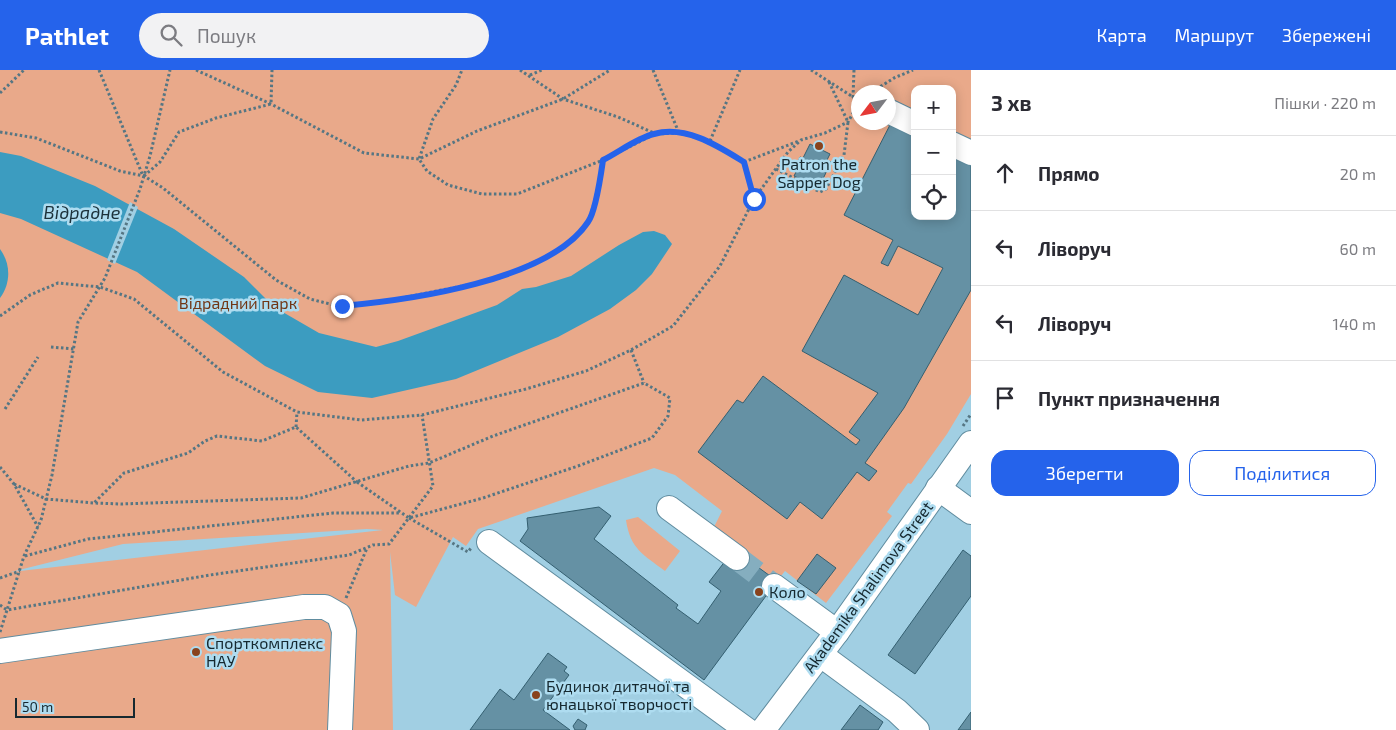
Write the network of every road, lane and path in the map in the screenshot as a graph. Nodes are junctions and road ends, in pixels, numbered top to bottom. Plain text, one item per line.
1 (24, 70) edge
2 (99, 70) edge
3 (170, 70) edge
4 (196, 70) edge
5 (272, 70) edge
6 (462, 70) edge
7 (520, 70) edge
8 (542, 70) edge
9 (610, 70) edge
10 (654, 70) edge
11 (740, 70) edge
12 (811, 70) edge
13 (854, 70) edge
14 (913, 70) edge
15 (530, 75) junction
16 (829, 82) junction
17 (853, 85) edge
18 (883, 85) edge
19 (0, 93) edge
20 (851, 96) edge
21 (563, 99) junction
22 (271, 104) junction
23 (896, 115) edge
24 (851, 117) edge
25 (848, 122) junction
26 (911, 122) edge
27 (0, 132) edge
28 (680, 133) junction
29 (654, 134) junction
30 (801, 140) junction
31 (710, 142) junction
32 (956, 146) edge
33 (971, 153) edge
34 (419, 159) junction
35 (603, 160) junction
36 (744, 162) junction
37 (776, 169) junction
38 (144, 176) junction
39 (754, 199) junction
40 (100, 287) junction
41 (0, 316) edge
42 (51, 347) dead end
43 (74, 349) junction
44 (632, 350) junction
45 (38, 358) dead end
46 (644, 383) junction
47 (5, 409) dead end
48 (297, 412) junction
49 (422, 414) junction
50 (296, 427) junction
51 (971, 443) edge
52 (971, 452) edge
53 (429, 463) junction
54 (0, 467) edge
55 (357, 482) junction
56 (14, 484) junction
57 (941, 489) junction
58 (46, 499) junction
59 (94, 503) junction
60 (669, 508) dead end
61 (971, 512) edge
62 (401, 513) junction
63 (408, 518) junction
64 (38, 527) junction
65 (489, 542) dead end
66 (367, 547) junction
67 (468, 552) dead end
68 (24, 556) junction
69 (737, 558) tunnel mouth
70 (20, 571) junction
71 (0, 578) edge
72 (778, 581) tunnel mouth
73 (0, 605) edge
74 (7, 610) junction
75 (340, 615) junction
76 (837, 632) junction
77 (0, 633) edge
78 (0, 651) edge
79 (825, 658) junction
80 (340, 730) edge
81 (747, 730) edge
82 (763, 730) edge
83 (772, 730) edge
84 (917, 730) edge

1 - 19 path
2 - 38 path
3 - 38 path
4 - 22 path
5 - 22 path
6 - 34 path
7 - 15 path
8 - 15 path
9 - 21 path
10 - 28 path
11 - 31 path
12 - 16 path
13 - 17 path
14 - 18 path
15 - 21 path
16 - 20 path
16 - 25 path
21 - 29 path
21 - 34 path
22 - 34 path
22 - 38 path
23 - 26 street
24 - 25 path
25 - 30 path
25 - 37 path
27 - 38 path
28 - 29 path
28 - 31 path
29 - 35 path
30 - 36 path
30 - 37 path
31 - 36 path
32 - 33 street
34 - 35 path
35 - 38 path
36 - 39 path
37 - 39 path
38 - 40 path
39 - 44 path
40 - 41 path
40 - 43 path
40 - 48 path
42 - 43 path
43 - 58 path
44 - 46 path
44 - 49 path
45 - 47 path
46 - 53 path
46 - 63 path
48 - 49 path
48 - 50 path
49 - 53 path
50 - 55 path
50 - 59 path
51 - 57 street, Akademika Shalimova Street
52 - 57 street, Akademika Shalimova Street
53 - 55 path
53 - 63 path
54 - 56 path
55 - 59 path
55 - 62 path
56 - 58 path
56 - 64 path
57 - 61 street
57 - 76 street, Akademika Shalimova Street
57 - 79 street, Akademika Shalimova Street
58 - 59 path
58 - 64 path
60 - 69 street
62 - 63 path
62 - 68 path
63 - 66 path
63 - 67 path
64 - 68 path
65 - 81 street
66 - 74 path
66 - 75 path
68 - 70 path
70 - 71 path
70 - 74 path
72 - 76 street
73 - 74 path
74 - 77 path
75 - 78 street
75 - 80 street
76 - 82 street, Akademika Shalimova Street
79 - 83 street, Akademika Shalimova Street
79 - 84 street

